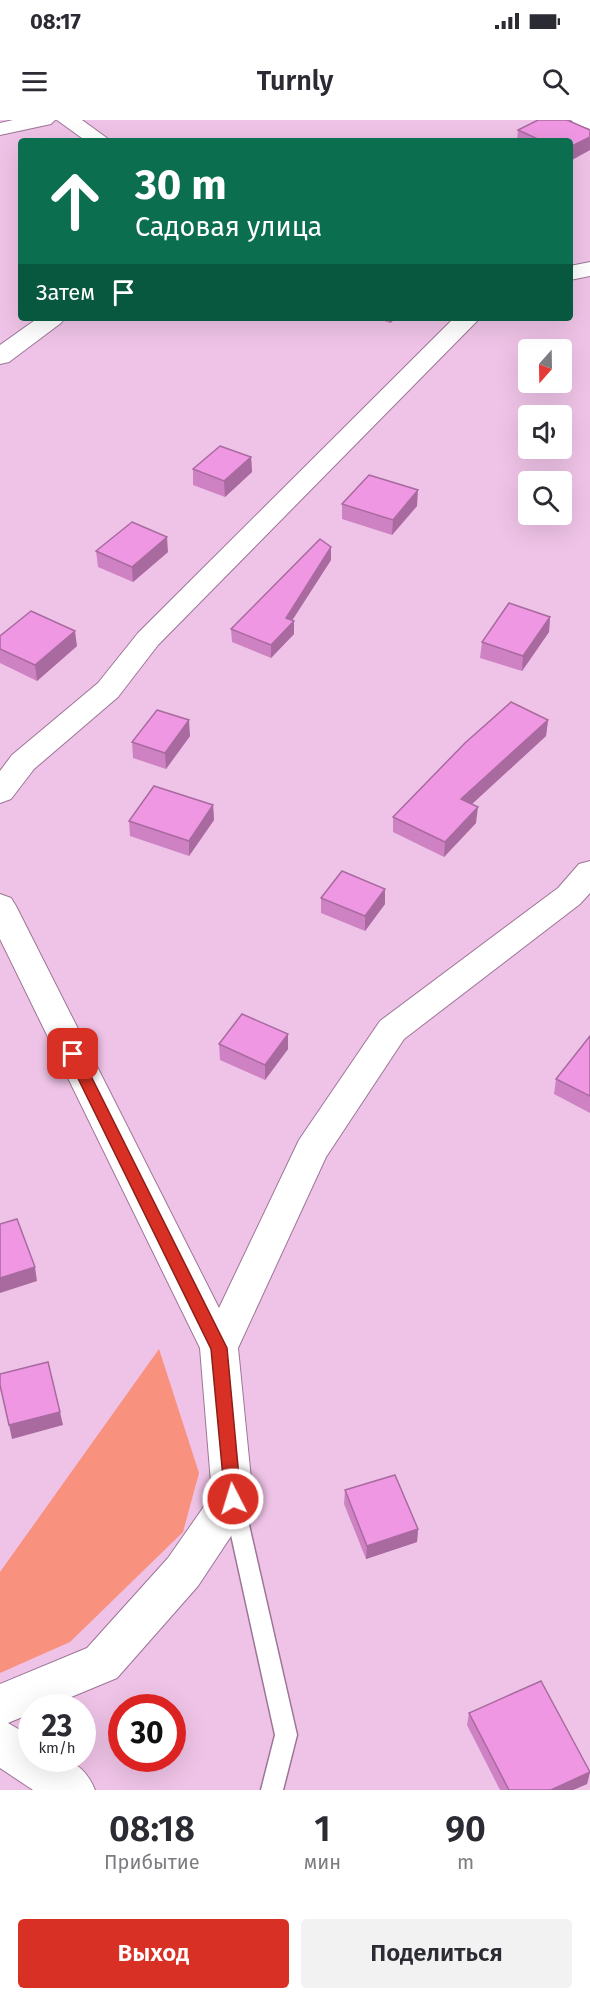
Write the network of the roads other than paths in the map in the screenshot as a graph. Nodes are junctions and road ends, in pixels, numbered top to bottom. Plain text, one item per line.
1 (44, 120) edge
2 (68, 120) edge
3 (582, 120) edge
4 (590, 123) edge
5 (0, 129) edge
6 (95, 138) edge
7 (590, 268) edge
8 (573, 272) edge
9 (49, 321) edge
10 (465, 321) edge
11 (0, 357) edge
12 (0, 792) edge
13 (590, 872) edge
14 (0, 906) edge
15 (219, 1348) junction
16 (233, 1499) junction
17 (0, 1705) edge
18 (0, 1742) edge
19 (73, 1790) edge
20 (272, 1790) edge

1 - 5 street
2 - 6 street
3 - 4 street
7 - 8 street
9 - 11 street
10 - 12 street
13 - 15 street
14 - 15 street
15 - 16 street
16 - 17 street
16 - 20 lane
18 - 19 street

